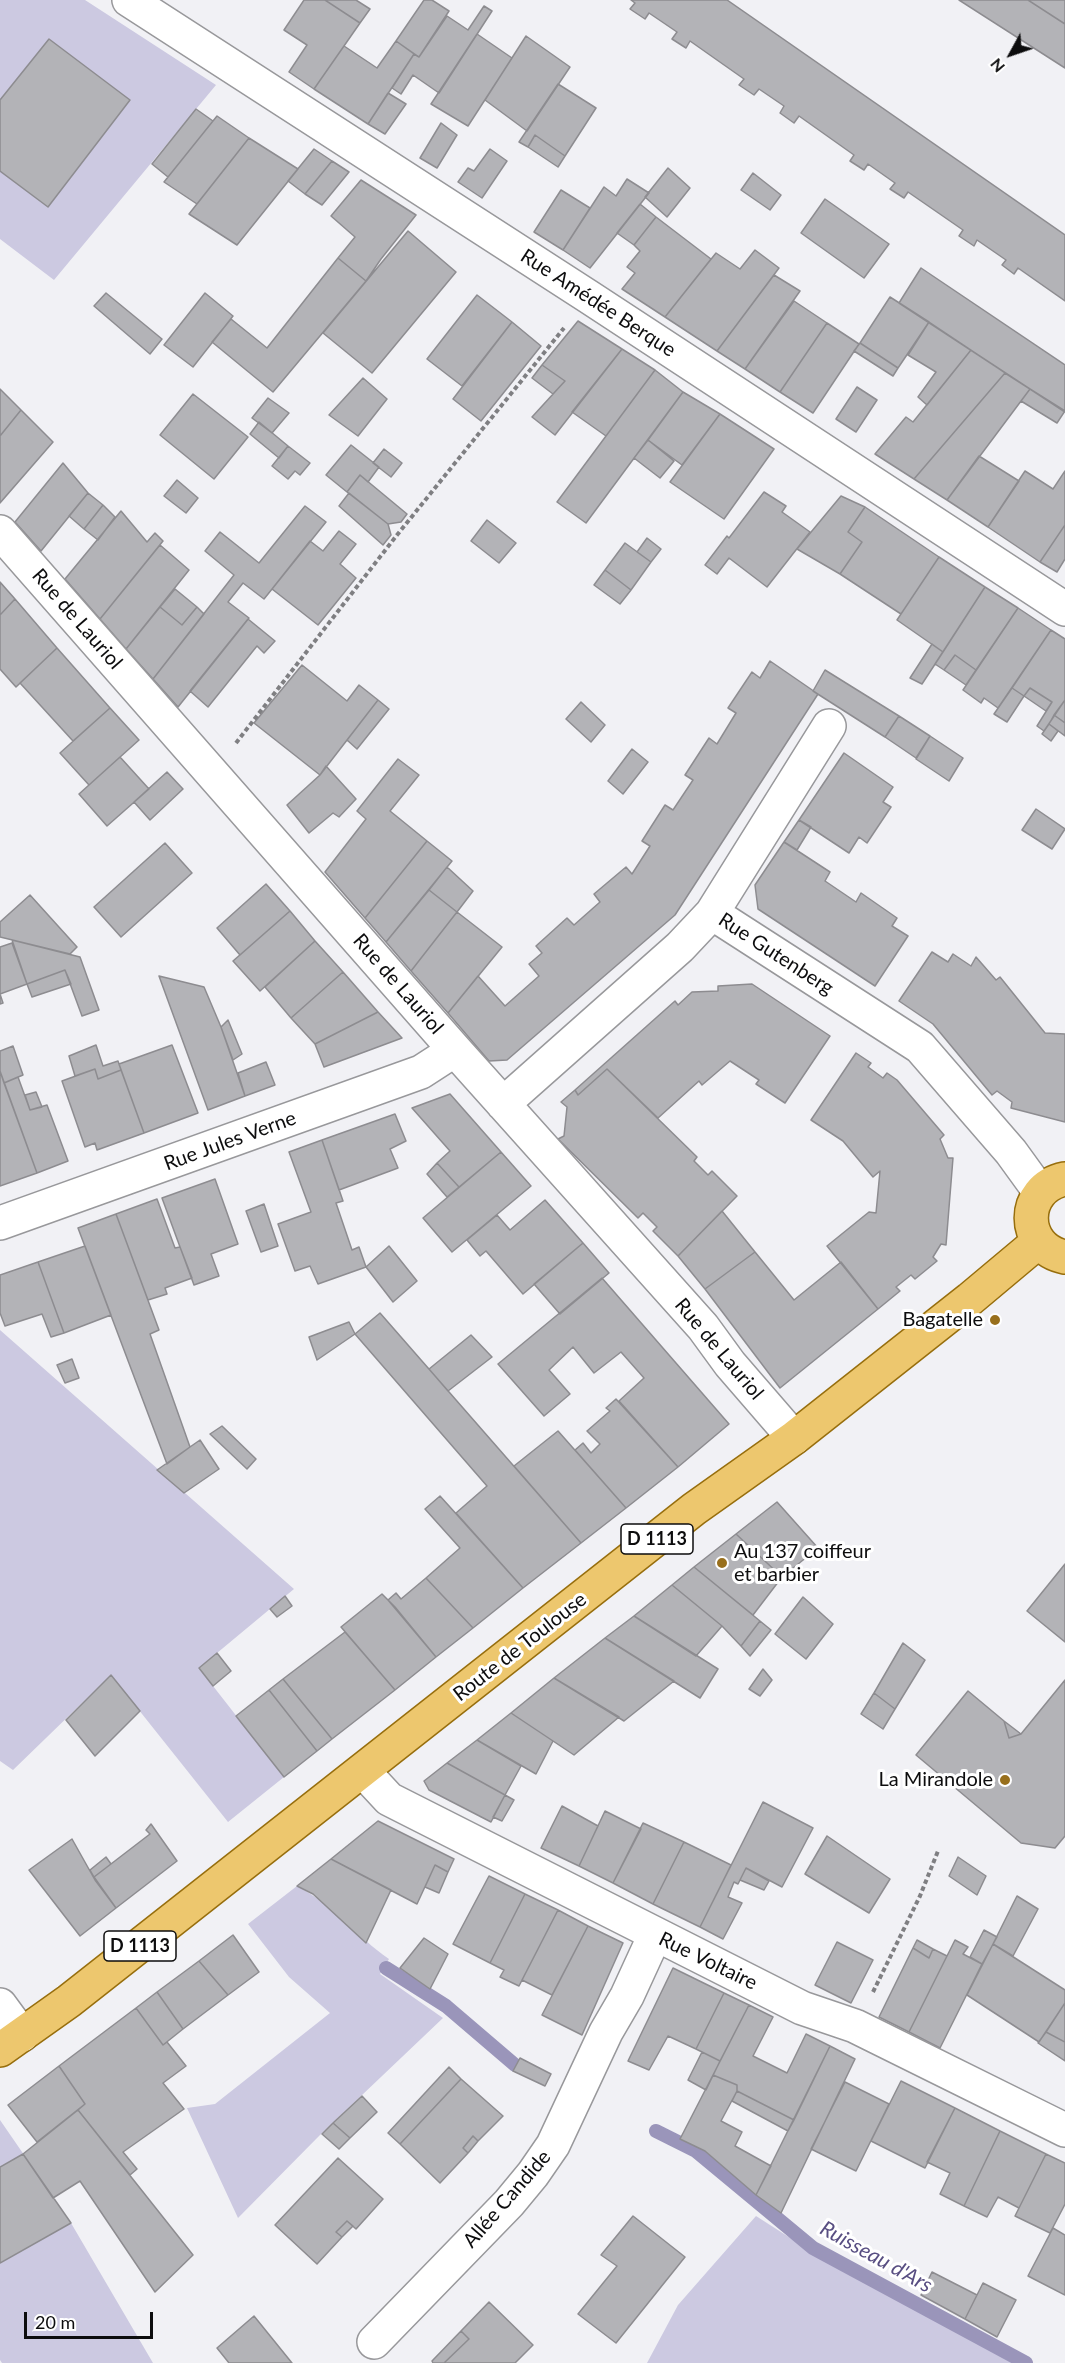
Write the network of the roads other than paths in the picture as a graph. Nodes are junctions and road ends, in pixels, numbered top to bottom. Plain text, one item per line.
1 (129, 0) edge
2 (0, 532) edge
3 (1065, 609) edge
4 (829, 726) dead end
5 (712, 913) junction
6 (454, 1050) junction
7 (503, 1104) junction
8 (1053, 1185) edge
9 (0, 1223) edge
10 (1052, 1250) edge
11 (794, 1438) junction
12 (363, 1771) junction
13 (655, 1935) junction
14 (0, 2005) edge
15 (11, 2042) edge
16 (1065, 2130) edge
17 (374, 2342) dead end

1 - 3 street, Rue Amédée Berque
2 - 6 street, Rue de Lauriol
4 - 5 street
5 - 7 street, Rue Gutenberg
5 - 8 street, Rue Gutenberg
6 - 7 street, Rue de Lauriol
6 - 9 street, Rue Jules Verne
7 - 11 street, Rue de Lauriol
8 - 10 main road, Route de Toulouse
10 - 11 main road, Route de Toulouse / D 1113
11 - 12 main road, Route de Toulouse / D 1113
12 - 13 street, Rue Voltaire
12 - 15 main road, Route de Toulouse / D 1113
13 - 16 street, Rue Voltaire
13 - 17 street, Allée Candide
14 - 15 street

